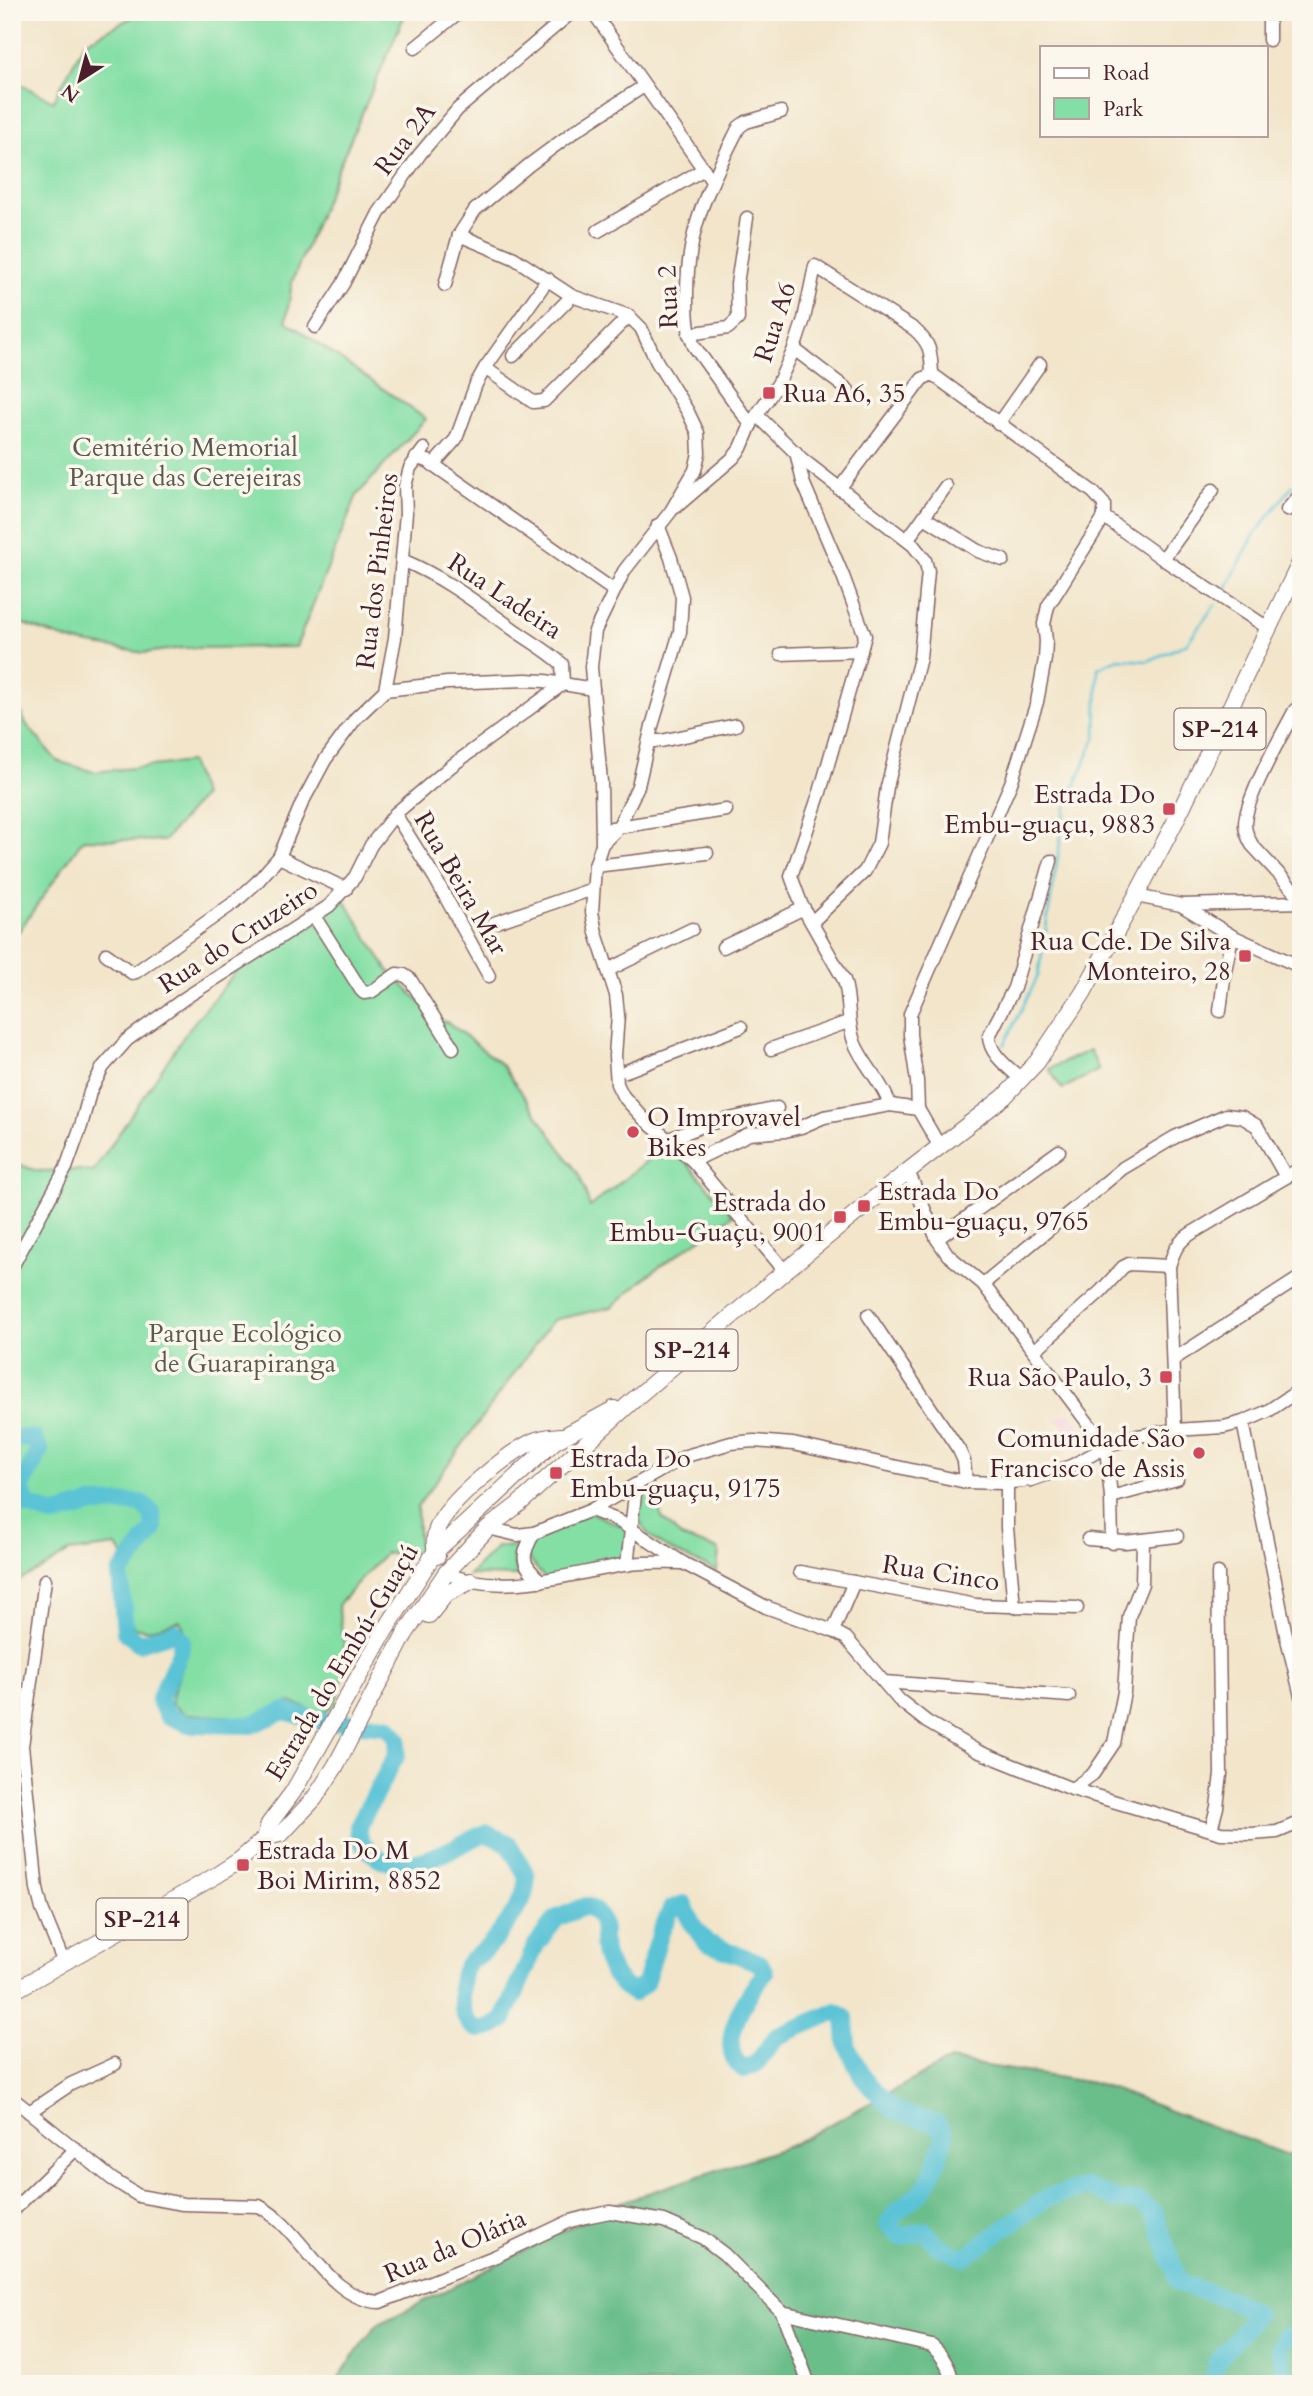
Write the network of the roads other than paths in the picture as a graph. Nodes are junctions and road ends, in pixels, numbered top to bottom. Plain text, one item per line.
1 (459, 12) edge
2 (572, 12) edge
3 (593, 12) edge
4 (1269, 12) edge
5 (1269, 40) dead end
6 (415, 48) dead end
7 (644, 86) junction
8 (780, 112) dead end
9 (704, 169) junction
10 (712, 181) junction
11 (747, 218) dead end
12 (598, 231) dead end
13 (459, 234) junction
14 (548, 279) junction
15 (445, 285) dead end
16 (572, 296) junction
17 (629, 316) junction
18 (316, 327) dead end
19 (689, 334) junction
20 (794, 349) junction
21 (513, 356) dead end
22 (1040, 364) dead end
23 (485, 368) junction
24 (932, 374) junction
25 (848, 390) dead end
26 (754, 420) junction
27 (998, 424) junction
28 (796, 452) junction
29 (425, 458) junction
30 (946, 486) dead end
31 (839, 489) junction
32 (1213, 489) dead end
33 (1301, 494) edge
34 (1287, 510) dead end
35 (671, 512) junction
36 (924, 517) junction
37 (1104, 517) junction
38 (658, 525) junction
39 (907, 540) junction
40 (1163, 559) junction
41 (1003, 560) dead end
42 (402, 561) junction
43 (1301, 561) edge
44 (613, 590) junction
45 (1269, 628) junction
46 (861, 652) junction
47 (781, 654) dead end
48 (563, 684) junction
49 (593, 689) junction
50 (385, 690) junction
51 (1295, 710) dead end
52 (736, 725) dead end
53 (649, 741) junction
54 (726, 810) dead end
55 (395, 814) junction
56 (601, 827) junction
57 (618, 828) junction
58 (602, 844) junction
59 (707, 853) dead end
60 (279, 856) junction
61 (1051, 861) dead end
62 (595, 866) junction
63 (346, 889) junction
64 (593, 889) junction
65 (1136, 896) junction
66 (1301, 900) edge
67 (1181, 905) junction
68 (804, 908) junction
69 (314, 916) junction
70 (812, 922) junction
71 (494, 923) dead end
72 (692, 929) dead end
73 (1232, 936) junction
74 (723, 947) dead end
75 (106, 954) dead end
76 (1301, 967) edge
77 (608, 970) junction
78 (489, 976) dead end
79 (1220, 1011) dead end
80 (848, 1022) junction
81 (741, 1027) dead end
82 (453, 1048) dead end
83 (771, 1049) dead end
84 (621, 1074) junction
85 (1021, 1079) junction
86 (890, 1105) junction
87 (777, 1108) dead end
88 (918, 1109) junction
89 (669, 1139) junction
90 (940, 1147) junction
91 (1059, 1151) dead end
92 (693, 1161) junction
93 (1301, 1168) edge
94 (908, 1171) junction
95 (1286, 1177) junction
96 (937, 1239) junction
97 (1169, 1266) junction
98 (12, 1267) edge
99 (785, 1271) junction
100 (1301, 1278) edge
101 (983, 1284) junction
102 (868, 1315) dead end
103 (1034, 1351) junction
104 (1174, 1359) junction
105 (1301, 1389) edge
106 (638, 1396) junction
107 (1243, 1422) junction
108 (1175, 1430) junction
109 (561, 1436) junction
110 (1105, 1447) junction
111 (1177, 1479) dead end
112 (966, 1482) junction
113 (1007, 1483) junction
114 (636, 1486) junction
115 (1111, 1497) junction
116 (591, 1510) junction
117 (470, 1517) junction
118 (488, 1528) junction
119 (630, 1528) junction
120 (534, 1533) junction
121 (1177, 1536) dead end
122 (1088, 1539) dead end
123 (1143, 1540) junction
124 (1112, 1543) junction
125 (435, 1552) junction
126 (683, 1563) junction
127 (627, 1564) junction
128 (800, 1572) dead end
129 (446, 1573) junction
130 (1218, 1573) dead end
131 (45, 1580) dead end
132 (471, 1581) junction
133 (541, 1581) junction
134 (854, 1582) junction
135 (1014, 1606) junction
136 (1077, 1608) dead end
137 (833, 1631) junction
138 (383, 1675) junction
139 (884, 1682) junction
140 (1069, 1696) dead end
141 (1301, 1696) edge
142 (17, 1749) edge
143 (1072, 1789) junction
144 (1301, 1822) edge
145 (1211, 1830) junction
146 (265, 1838) junction
147 (64, 1963) junction
148 (12, 1992) edge
149 (115, 2064) dead end
150 (12, 2098) edge
151 (29, 2112) junction
152 (76, 2149) junction
153 (12, 2211) edge
154 (782, 2312) junction
155 (808, 2384) edge
156 (952, 2384) edge

1 - 6 street
2 - 18 street, Rua 2A
3 - 7 street
4 - 5 street
7 - 9 street
7 - 13 street
8 - 10 street, Rua 2
9 - 10 street
9 - 12 street
10 - 19 street, Rua 2
11 - 19 street
13 - 14 street
13 - 15 street
14 - 16 street
14 - 23 street
16 - 17 street
16 - 21 street
17 - 23 street
17 - 35 street
19 - 26 street, Rua 2
20 - 24 street, Rua A6
20 - 25 street
20 - 26 street, Rua A6
22 - 27 street
23 - 29 street
24 - 27 street
24 - 31 street
26 - 28 street, Rua 2
26 - 35 street
27 - 37 street
28 - 31 street, Rua 2
28 - 46 street
29 - 42 street, Rua dos Pinheiros
29 - 44 street
30 - 36 street
31 - 39 street, Rua 2
32 - 40 street
33 - 34 street
35 - 38 street
36 - 39 street
36 - 41 street
37 - 40 street
37 - 88 street
38 - 44 street
38 - 53 street
39 - 70 street, Rua 2
40 - 45 street
42 - 48 street, Rua Ladeira
42 - 50 street, Rua dos Pinheiros
43 - 45 main road, Estrada do Embú-Guaçú / SP-214
44 - 49 street
45 - 65 main road, Estrada do Embú-Guaçú / SP-214
46 - 47 street
46 - 68 street
48 - 49 street
48 - 50 street
48 - 55 street, Rua do Cruzeiro
49 - 56 street
50 - 60 street, Rua dos Pinheiros
51 - 66 street
52 - 53 street
53 - 57 street
54 - 57 street
55 - 63 street, Rua do Cruzeiro
55 - 78 street, Rua Beira Mar
56 - 57 street
56 - 58 street
57 - 58 street
58 - 62 street
59 - 62 street
60 - 63 street
60 - 75 street, Rua dos Pinheiros
61 - 85 street
62 - 64 street
63 - 69 street, Rua do Cruzeiro
64 - 71 street
64 - 77 street
65 - 67 street
65 - 85 main road, Estrada do Embú-Guaçú / SP-214
66 - 67 street
67 - 73 street
68 - 70 street
68 - 74 street
69 - 82 street
69 - 98 street, Rua do Cruzeiro
70 - 80 street
72 - 77 street
73 - 76 street
73 - 79 street
77 - 84 street
80 - 83 street
80 - 86 street
81 - 84 street
84 - 89 street
85 - 90 main road, Estrada do Embú-Guaçú / SP-214
86 - 88 street
86 - 92 street
87 - 89 street
88 - 90 street
89 - 92 street
90 - 94 main road, Estrada do Embú-Guaçú / SP-214
91 - 96 street
92 - 99 street
93 - 95 street
94 - 96 street
94 - 99 main road, Estrada do Embú-Guaçú / SP-214
95 - 97 street
95 - 101 street
96 - 101 street
97 - 103 street
97 - 104 street
99 - 106 main road, Estrada do Embú-Guaçú / SP-214
100 - 104 street
101 - 103 street
102 - 112 street
103 - 110 street
104 - 108 street
105 - 107 street
106 - 109 main road, Estrada do Embú-Guaçú / SP-214
106 - 118 main road, Estrada do Embú-Guaçú / SP-214
107 - 108 street
107 - 141 street
108 - 110 street
109 - 117 main road, Estrada do Embú-Guaçú / SP-214
109 - 125 main road
110 - 113 street
110 - 115 street
111 - 115 street
112 - 113 street
112 - 114 street
113 - 135 street
114 - 116 street
114 - 119 street
115 - 124 street
116 - 119 street
116 - 120 street
117 - 118 main road
117 - 125 main road, Estrada do Embú-Guaçú / SP-214
118 - 120 street
118 - 129 main road, Estrada do Embú-Guaçú / SP-214
119 - 126 street
119 - 127 street
120 - 133 street
121 - 123 street
122 - 124 street
123 - 124 street
123 - 143 street
125 - 129 main road
125 - 146 main road, Estrada do Embú-Guaçú / SP-214
126 - 127 street
126 - 137 street
127 - 133 street
128 - 134 street, Rua Cinco
129 - 132 street
129 - 138 main road, Estrada do Embú-Guaçú / SP-214
130 - 145 street
131 - 142 street
132 - 133 street
132 - 138 main road
134 - 135 street, Rua Cinco
134 - 137 street
135 - 136 street, Rua Cinco
137 - 139 street
138 - 146 main road, Estrada do Embú-Guaçú / SP-214
139 - 140 street
139 - 143 street
142 - 147 street
143 - 145 street
144 - 145 street
146 - 147 main road, Estrada do Embú-Guaçú / SP-214
147 - 148 main road, Estrada do Embú-Guaçú / SP-214
149 - 151 street
150 - 151 street, Rua da Olária
151 - 152 street, Rua da Olária
152 - 153 street
152 - 154 street, Rua da Olária
154 - 155 street, Rua da Olária
154 - 156 street

